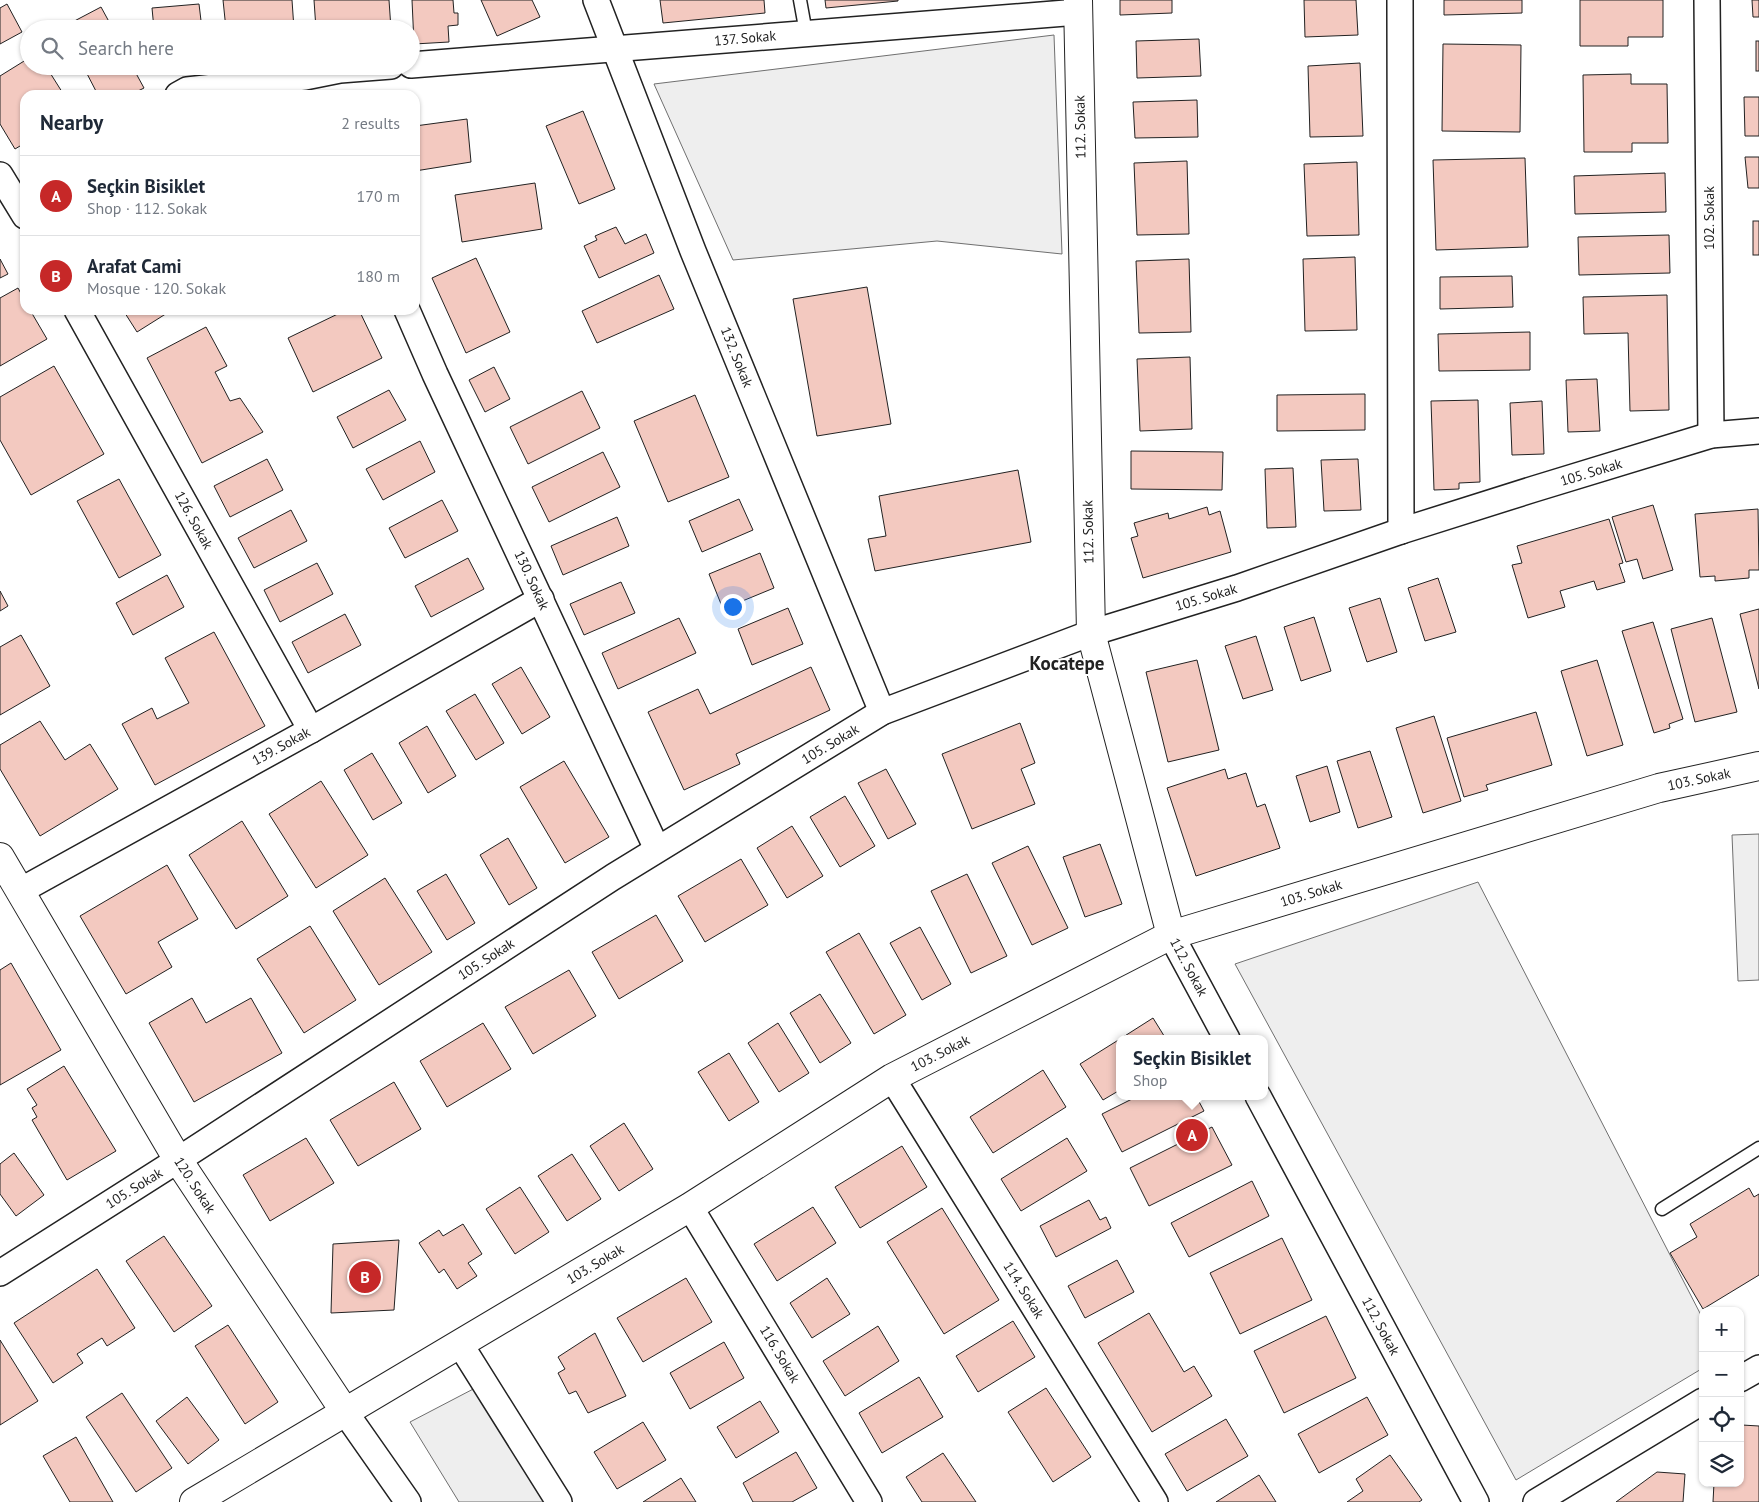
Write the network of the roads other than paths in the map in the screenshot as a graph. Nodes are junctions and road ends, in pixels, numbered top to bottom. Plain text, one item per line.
1 (596, 0) edge
2 (800, 0) edge
3 (1400, 0) edge
4 (1707, 0) edge
5 (1078, 6) edge
6 (806, 33) junction
7 (615, 49) junction
8 (420, 64) edge
9 (330, 75) edge
10 (308, 86) edge
11 (186, 90) edge
12 (0, 175) edge
13 (20, 201) edge
14 (81, 315) edge
15 (409, 315) edge
16 (1759, 431) edge
17 (1711, 435) junction
18 (1401, 532) junction
19 (541, 599) junction
20 (1090, 633) junction
21 (882, 712) junction
22 (311, 730) junction
23 (1759, 766) edge
24 (657, 849) junction
25 (0, 856) edge
26 (20, 891) junction
27 (1171, 935) junction
28 (1225, 1035) edge
29 (892, 1078) junction
30 (1260, 1100) edge
31 (1759, 1148) edge
32 (178, 1160) junction
33 (690, 1207) junction
34 (1662, 1209) dead end
35 (0, 1273) edge
36 (460, 1344) junction
37 (1759, 1368) edge
38 (1744, 1377) edge
39 (1699, 1403) edge
40 (345, 1412) junction
41 (194, 1502) edge
42 (408, 1502) edge
43 (559, 1502) edge
44 (869, 1502) edge
45 (1155, 1502) edge
46 (1476, 1502) edge
47 (1536, 1502) edge

1 - 7 street, 132. Sokak
2 - 6 lane
3 - 18 street
4 - 17 street, 102. Sokak
5 - 6 street, 137. Sokak
5 - 20 main road, 112. Sokak
6 - 7 street, 137. Sokak
7 - 8 street, 137. Sokak
7 - 21 street, 132. Sokak
9 - 10 street
10 - 11 street
12 - 13 street
14 - 22 street, 126. Sokak
15 - 19 street, 130. Sokak
16 - 17 street, 105. Sokak
17 - 18 street, 105. Sokak
18 - 20 street, 105. Sokak
19 - 22 street, 139. Sokak
19 - 24 street, 130. Sokak
20 - 21 street, 105. Sokak
20 - 27 main road, 112. Sokak
21 - 24 street, 105. Sokak
22 - 26 street, 139. Sokak
23 - 27 main road, 103. Sokak
24 - 32 street, 105. Sokak
25 - 26 main road, 120. Sokak
26 - 32 main road, 120. Sokak
27 - 28 street, 112. Sokak
27 - 29 main road, 103. Sokak
29 - 33 main road, 103. Sokak
29 - 45 street, 114. Sokak
30 - 46 street, 112. Sokak
31 - 34 lane
32 - 35 street, 105. Sokak
32 - 40 main road, 120. Sokak
33 - 36 main road, 103. Sokak
33 - 44 street, 116. Sokak
36 - 40 main road, 103. Sokak
36 - 43 street
37 - 38 street
39 - 47 street
40 - 41 main road, 103. Sokak
40 - 42 street, 120. Sokak

